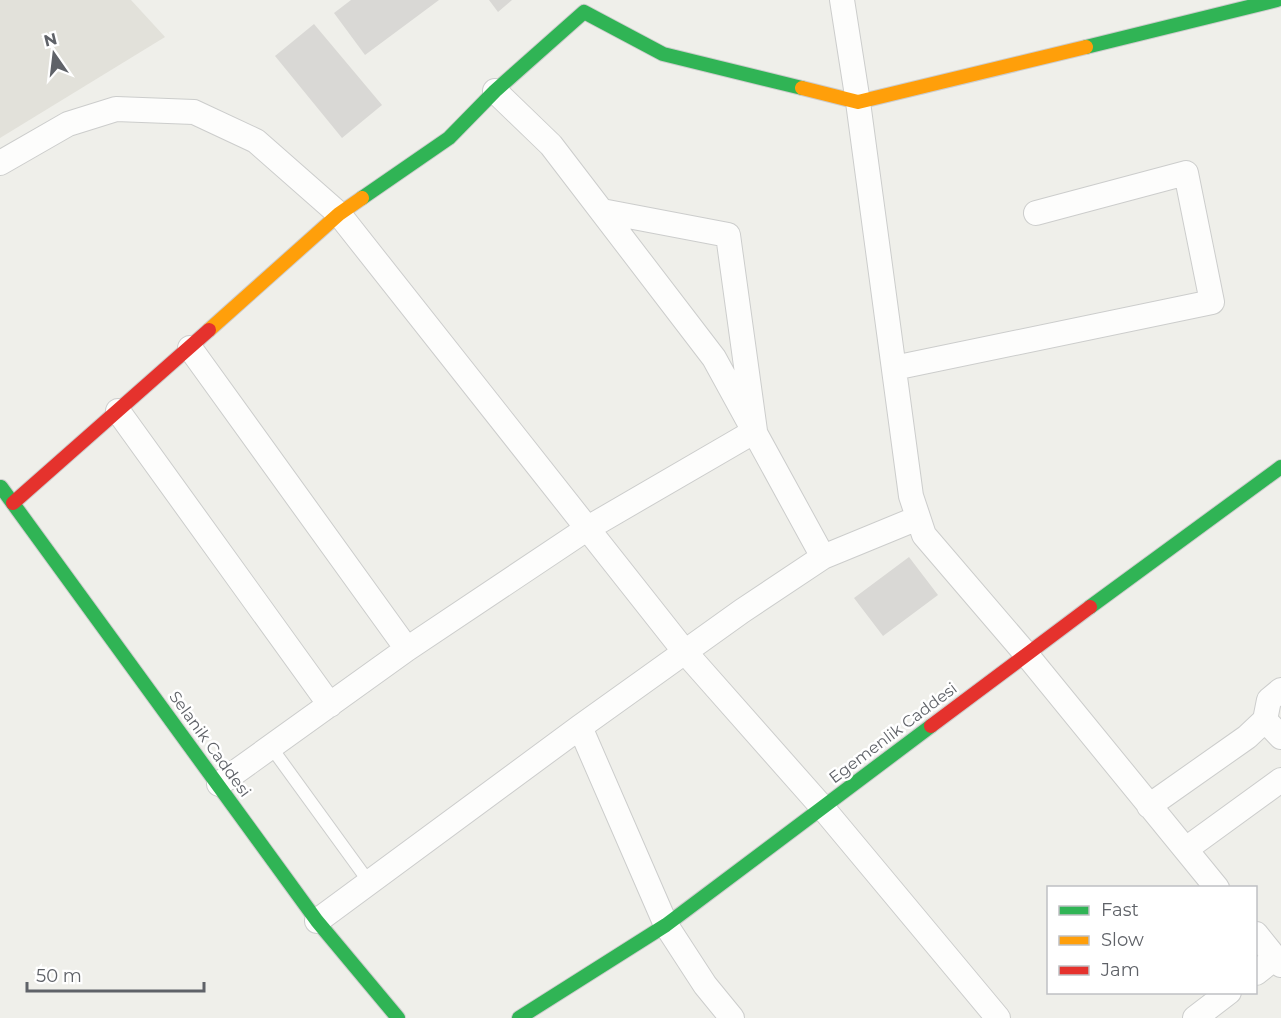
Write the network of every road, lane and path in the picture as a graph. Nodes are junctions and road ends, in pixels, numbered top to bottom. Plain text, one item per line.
1 (842, 0) edge
2 (1277, 0) edge
3 (495, 91) junction
4 (858, 102) junction
5 (0, 163) edge
6 (602, 211) junction
7 (1036, 213) dead end
8 (339, 214) junction
9 (190, 348) junction
10 (894, 368) junction
11 (118, 411) junction
12 (755, 430) junction
13 (1281, 467) edge
14 (0, 485) edge
15 (13, 503) junction
16 (918, 518) junction
17 (588, 528) junction
18 (823, 557) junction
19 (407, 649) junction
20 (685, 652) junction
21 (1026, 654) junction
22 (1281, 690) edge
23 (330, 705) junction
24 (580, 727) junction
25 (1273, 729) edge
26 (271, 747) junction
27 (1281, 780) edge
28 (219, 784) junction
29 (1149, 806) junction
30 (822, 807) junction
31 (1186, 849) junction
32 (369, 882) junction
33 (1215, 886) edge
34 (317, 921) junction
35 (666, 925) junction
36 (1257, 935) edge
37 (1278, 962) edge
38 (1257, 972) edge
39 (1228, 994) edge
40 (398, 1018) edge
41 (519, 1018) edge
42 (732, 1018) edge
43 (998, 1018) edge
44 (1195, 1018) edge

1 - 4 street
2 - 4 street
3 - 4 street
3 - 6 street
3 - 8 street
4 - 10 street
5 - 8 street
6 - 12 street
6 - 12 street
7 - 10 street
8 - 9 street
8 - 17 street
9 - 11 street
9 - 19 street
10 - 16 street
11 - 15 street
11 - 23 street
12 - 17 street
12 - 18 street
13 - 21 street, Egemenlik Caddesi
14 - 15 street, Selanik Caddesi
15 - 28 street, Selanik Caddesi
16 - 18 street
16 - 21 street
17 - 19 street
17 - 20 street
18 - 20 street
19 - 23 street
20 - 24 street
20 - 30 street
21 - 29 street
21 - 30 street, Egemenlik Caddesi
22 - 25 street
23 - 26 street
24 - 32 street
24 - 35 street
25 - 29 street
26 - 28 street
26 - 32 lane
27 - 31 street
28 - 34 street, Selanik Caddesi
29 - 31 street
30 - 35 street, Egemenlik Caddesi
30 - 43 street
31 - 33 street
32 - 34 street
34 - 40 street, Selanik Caddesi
35 - 41 street, Egemenlik Caddesi
35 - 42 street
36 - 37 street
37 - 38 street
39 - 44 street

